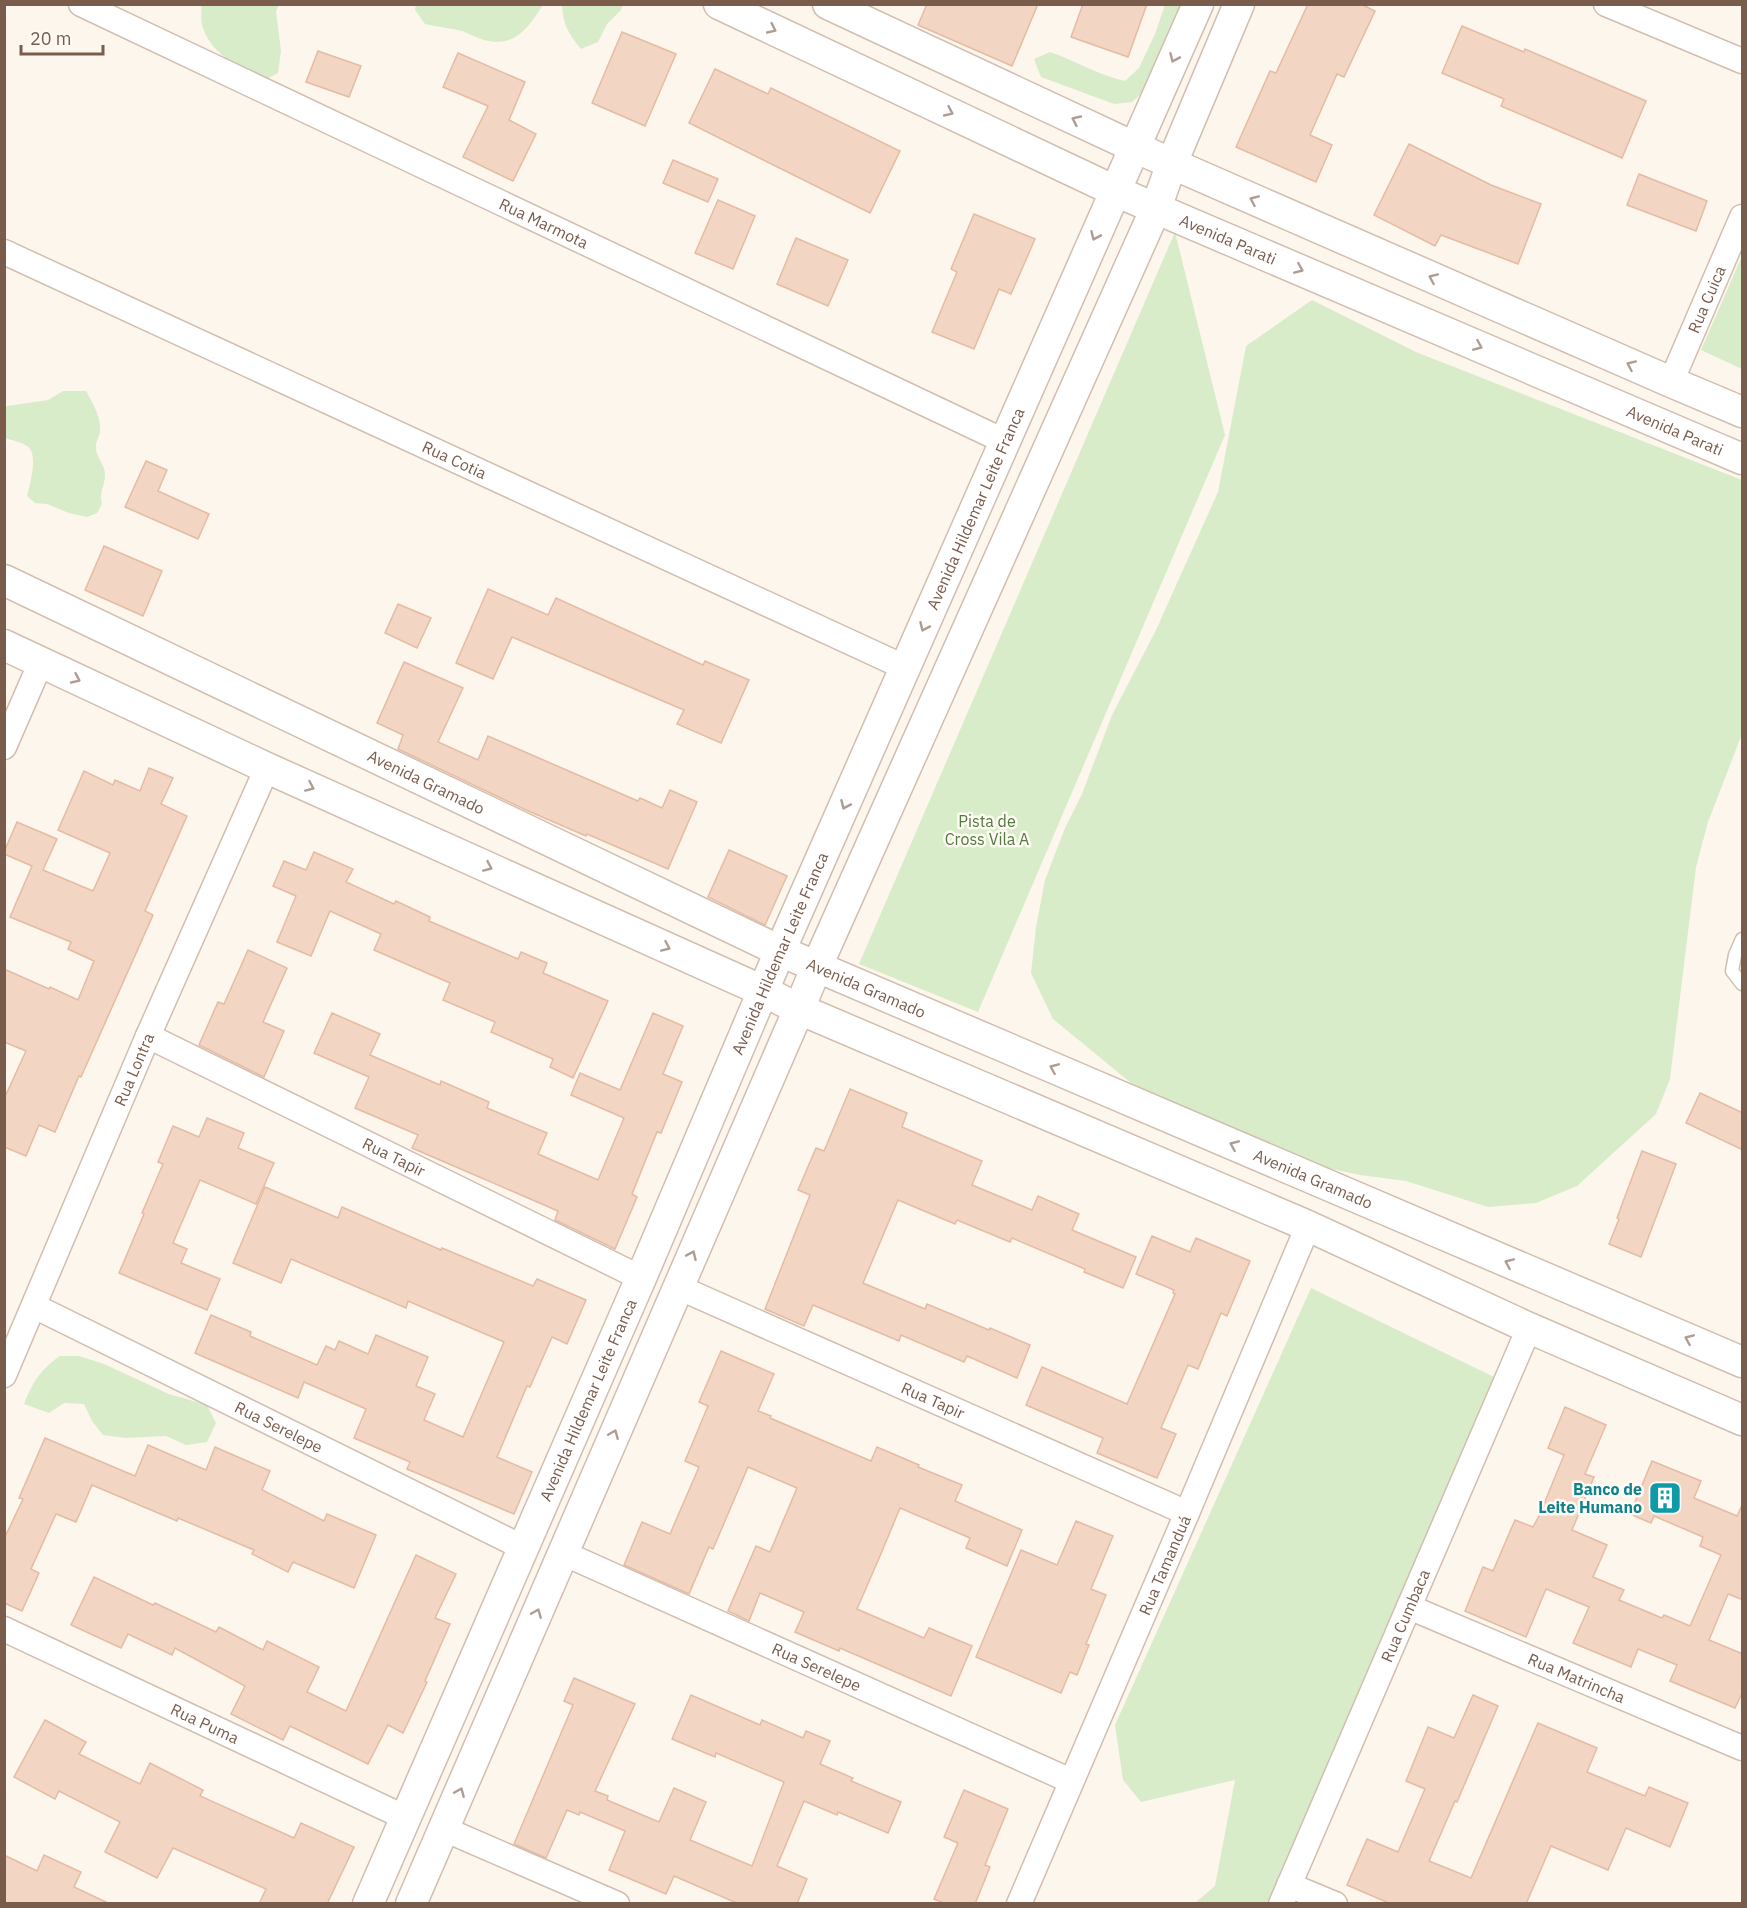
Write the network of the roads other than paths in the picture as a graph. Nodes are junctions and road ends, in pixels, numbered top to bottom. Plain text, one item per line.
1 (81, 4) edge
2 (719, 4) edge
3 (828, 4) edge
4 (1198, 4) edge
5 (1239, 4) edge
6 (1606, 4) edge
7 (1743, 61) edge
8 (1134, 147) junction
9 (1172, 163) junction
10 (1115, 191) junction
11 (1156, 208) junction
12 (1743, 217) edge
13 (4, 252) edge
14 (1671, 382) junction
15 (1743, 412) edge
16 (1006, 442) junction
17 (1743, 459) edge
18 (4, 580) edge
19 (4, 645) edge
20 (42, 662) junction
21 (906, 668) junction
22 (4, 747) edge
23 (267, 768) junction
24 (1743, 939) edge
25 (780, 951) junction
26 (817, 966) junction
27 (1743, 984) edge
28 (763, 991) junction
29 (800, 1009) junction
30 (148, 1036) junction
31 (1308, 1226) junction
32 (642, 1278) junction
33 (678, 1287) junction
34 (34, 1306) junction
35 (1529, 1328) junction
36 (1743, 1362) edge
37 (4, 1375) edge
38 (1743, 1420) edge
39 (1187, 1513) junction
40 (524, 1548) junction
41 (563, 1552) junction
42 (1409, 1607) junction
43 (4, 1629) edge
44 (1743, 1748) edge
45 (1071, 1781) junction
46 (406, 1818) junction
47 (444, 1829) junction
48 (1285, 1894) edge
49 (368, 1904) edge
50 (411, 1904) edge
51 (617, 1904) edge
52 (1019, 1904) edge
53 (1335, 1904) edge

1 - 16 street, Rua Marmota
2 -> 10 street, Avenida Parati
8 -> 3 street
4 -> 8 street, Avenida Hildemar Leite Franca
5 - 9 street
6 - 7 street
8 - 9 street
8 - 10 street, Avenida Hildemar Leite Franca
9 - 11 street
14 -> 9 street
10 - 11 street, Avenida Parati
10 -> 16 street, Avenida Hildemar Leite Franca
11 -> 17 street, Avenida Parati
11 - 26 street
12 - 14 street, Rua Cuica
13 - 21 street, Rua Cotia
14 - 15 street
16 -> 21 street, Avenida Hildemar Leite Franca
18 - 25 street, Avenida Gramado
19 - 20 street
20 - 22 street
20 -> 23 street
21 -> 25 street, Avenida Hildemar Leite Franca
23 -> 28 street
23 - 30 street, Rua Lontra
24 - 27 lane
25 - 26 street, Avenida Gramado
25 - 28 street, Avenida Hildemar Leite Franca
26 - 29 street
36 -> 26 street, Avenida Gramado
28 - 29 street
28 - 32 street, Avenida Hildemar Leite Franca
29 - 31 street
33 -> 29 street
30 - 32 street, Rua Tapir
30 - 34 street, Rua Lontra
31 - 35 street
31 - 39 street, Rua Tamanduá
32 - 40 street, Avenida Hildemar Leite Franca
33 - 39 street, Rua Tapir
41 -> 33 street
34 - 37 street, Rua Lontra
34 - 40 street, Rua Serelepe
35 - 38 street
35 - 42 street, Rua Cumbaca
39 - 45 street, Rua Tamanduá
40 - 46 street, Avenida Hildemar Leite Franca
41 - 45 street, Rua Serelepe
47 -> 41 street
42 - 44 street, Rua Matrincha
42 - 48 street, Rua Cumbaca
43 - 46 street, Rua Puma
45 - 52 street, Rua Tamanduá
46 - 49 street, Avenida Hildemar Leite Franca
47 - 50 street
47 - 51 street
48 - 53 street

